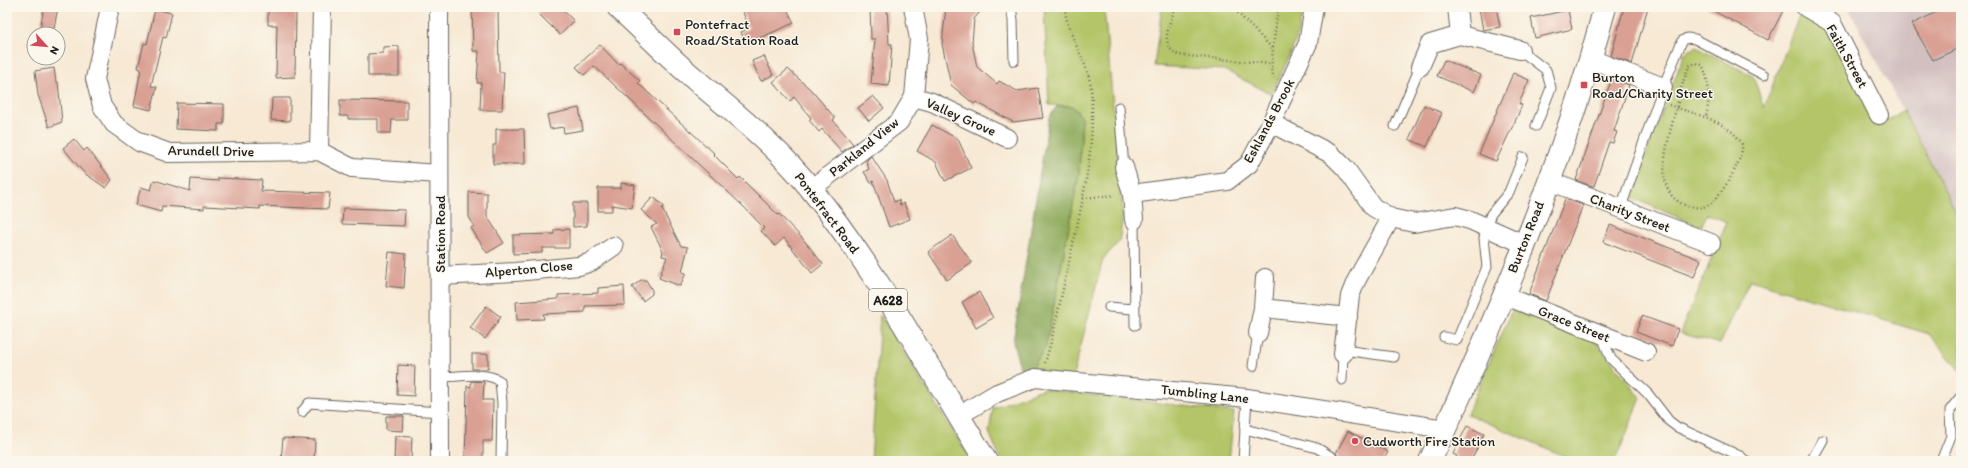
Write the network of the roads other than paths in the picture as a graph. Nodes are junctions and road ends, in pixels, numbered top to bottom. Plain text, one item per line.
1 (110, 7) edge
2 (322, 7) edge
3 (439, 7) edge
4 (618, 7) edge
5 (913, 7) edge
6 (1011, 7) edge
7 (1314, 7) edge
8 (1457, 7) edge
9 (1605, 7) edge
10 (1805, 7) edge
11 (1460, 35) junction
12 (1520, 50) joint
13 (1591, 59) junction
14 (1014, 61) dead end
15 (1420, 67) joint
16 (1764, 75) dead end
17 (1661, 94) junction
18 (914, 97) junction
19 (1119, 107) dead end
20 (1879, 115) dead end
21 (1271, 123) junction
22 (1395, 126) dead end
23 (1536, 126) dead end
24 (1007, 138) dead end
25 (319, 151) junction
26 (1523, 156) dead end
27 (1124, 167) joint
28 (439, 174) junction
29 (1549, 181) junction
30 (811, 189) junction
31 (1132, 194) junction
32 (1620, 210) junction
33 (1391, 218) junction
34 (1134, 220) joint
35 (1486, 227) junction
36 (1711, 243) dead end
37 (1524, 244) junction
38 (614, 246) dead end
39 (440, 276) junction
40 (1265, 278) dead end
41 (1503, 295) junction
42 (1109, 308) dead end
43 (1263, 308) junction
44 (1133, 309) junction
45 (1348, 317) junction
46 (1135, 325) dead end
47 (1258, 333) joint
48 (1444, 337) dead end
49 (1606, 337) junction
50 (1344, 352) junction
51 (1646, 352) dead end
52 (1394, 357) dead end
53 (1253, 366) dead end
54 (440, 377) junction
55 (1342, 380) dead end
56 (1961, 396) edge
57 (1248, 398) junction
58 (970, 409) dead end
59 (302, 412) dead end
60 (440, 412) junction
61 (1245, 429) junction
62 (1445, 429) junction
63 (1823, 440) dead end
64 (1332, 456) dead end
65 (440, 461) edge
66 (501, 461) edge
67 (986, 461) edge
68 (1243, 461) edge
69 (1430, 461) edge
70 (1746, 461) edge
71 (1812, 461) edge
72 (1941, 461) edge

1 - 25 street, Arundell Drive
2 - 25 street
3 - 28 street, Station Road
4 - 30 main road, Pontefract Road / A628
5 - 18 street, Parkland View
6 - 14 lane
7 - 21 street, Eshlands Brook
8 - 11 street
9 - 13 main road, Burton Road
10 - 20 street, Faith Street
11 - 12 street
11 - 15 street
12 - 23 lane
13 - 17 street
13 - 29 main road, Burton Road
15 - 22 lane
16 - 17 lane
17 - 32 lane
18 - 24 street, Valley Grove
18 - 30 street, Parkland View
19 - 27 lane
21 - 31 street, Eshlands Brook
21 - 33 street
25 - 28 street, Arundell Drive
26 - 35 lane
27 - 31 street
28 - 39 street, Station Road
29 - 32 street, Charity Street
29 - 37 main road, Burton Road
30 - 67 main road, Pontefract Road / A628
31 - 34 street
32 - 36 street, Charity Street
33 - 35 street
33 - 45 street
34 - 44 lane
35 - 37 street
35 - 48 lane
37 - 41 main road, Burton Road
38 - 39 street, Alperton Close
39 - 54 street, Station Road
40 - 43 street
41 - 49 street, Grace Street
41 - 62 main road, Burton Road
42 - 44 lane
43 - 45 street
43 - 47 street
44 - 46 lane
45 - 50 street
47 - 53 lane
49 - 51 street, Grace Street
49 - 70 lane
50 - 52 lane
50 - 55 lane
54 - 60 street, Station Road
54 - 66 lane
56 - 72 lane
57 - 58 street, Tumbling Lane
57 - 61 lane
57 - 62 street, Tumbling Lane
59 - 60 lane
60 - 65 street, Station Road
61 - 64 lane
61 - 68 lane
62 - 69 main road, Burton Road
63 - 71 lane

